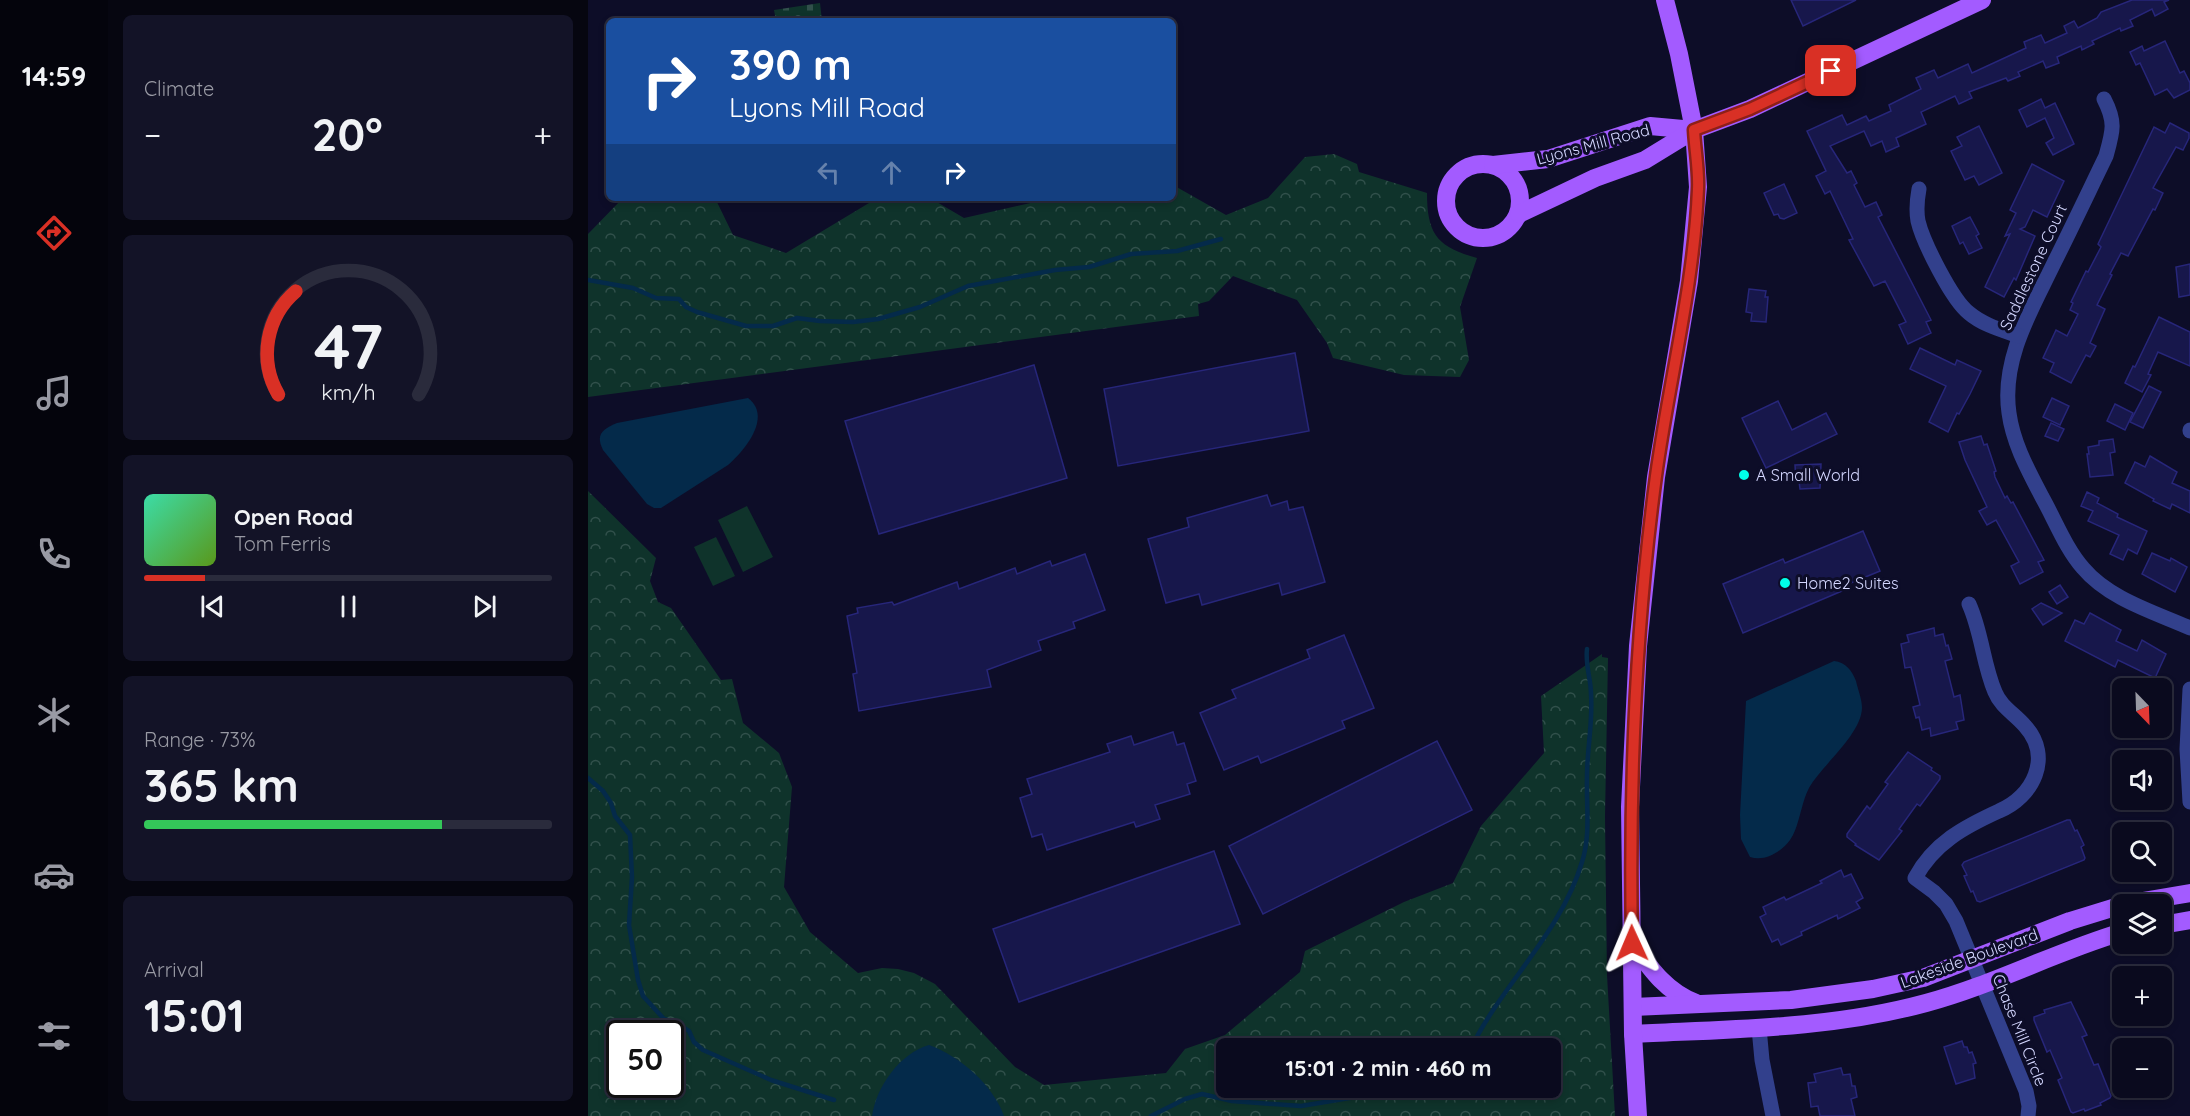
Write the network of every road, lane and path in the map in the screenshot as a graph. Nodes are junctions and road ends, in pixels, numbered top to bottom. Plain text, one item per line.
1 (1665, 0) edge
2 (1982, 0) edge
3 (2104, 99) dead end
4 (1694, 130) junction
5 (1493, 165) junction
6 (1919, 189) dead end
7 (1519, 214) junction
8 (2019, 336) junction
9 (1969, 604) dead end
10 (2190, 628) edge
11 (2190, 689) edge
12 (2190, 802) edge
13 (2190, 892) edge
14 (2172, 896) edge
15 (2112, 909) edge
16 (2190, 920) edge
17 (2172, 923) edge
18 (2112, 935) edge
19 (1632, 943) junction
20 (1972, 959) junction
21 (1982, 984) junction
22 (1698, 1004) junction
23 (1633, 1007) junction
24 (1759, 1028) junction
25 (1633, 1034) junction
26 (1638, 1116) edge
27 (1773, 1116) edge
28 (2028, 1116) edge

1 - 4 main road
2 - 4 main road, Lyons Mill Road
3 - 8 street, Saddlestone Court
4 - 5 main road, Lyons Mill Road
4 - 7 main road, Lyons Mill Road
4 - 19 main road
5 - 7 main road
5 - 7 main road, Lyons Mill Road
6 - 8 street
8 - 10 street, Saddlestone Court
9 - 20 street, Chase Mill Circle
11 - 12 street
13 - 14 main road, Lakeside Boulevard
15 - 20 main road, Lakeside Boulevard
16 - 17 main road
18 - 21 main road, Lakeside Boulevard
19 - 22 main road
19 - 23 main road
20 - 21 street, Chase Mill Circle
20 - 22 main road, Lakeside Boulevard
21 - 24 main road, Lakeside Boulevard
21 - 28 street, Chase Mill Circle
22 - 23 main road, Lakeside Boulevard
23 - 25 main road
24 - 25 main road, Lakeside Boulevard
24 - 27 street
25 - 26 main road

